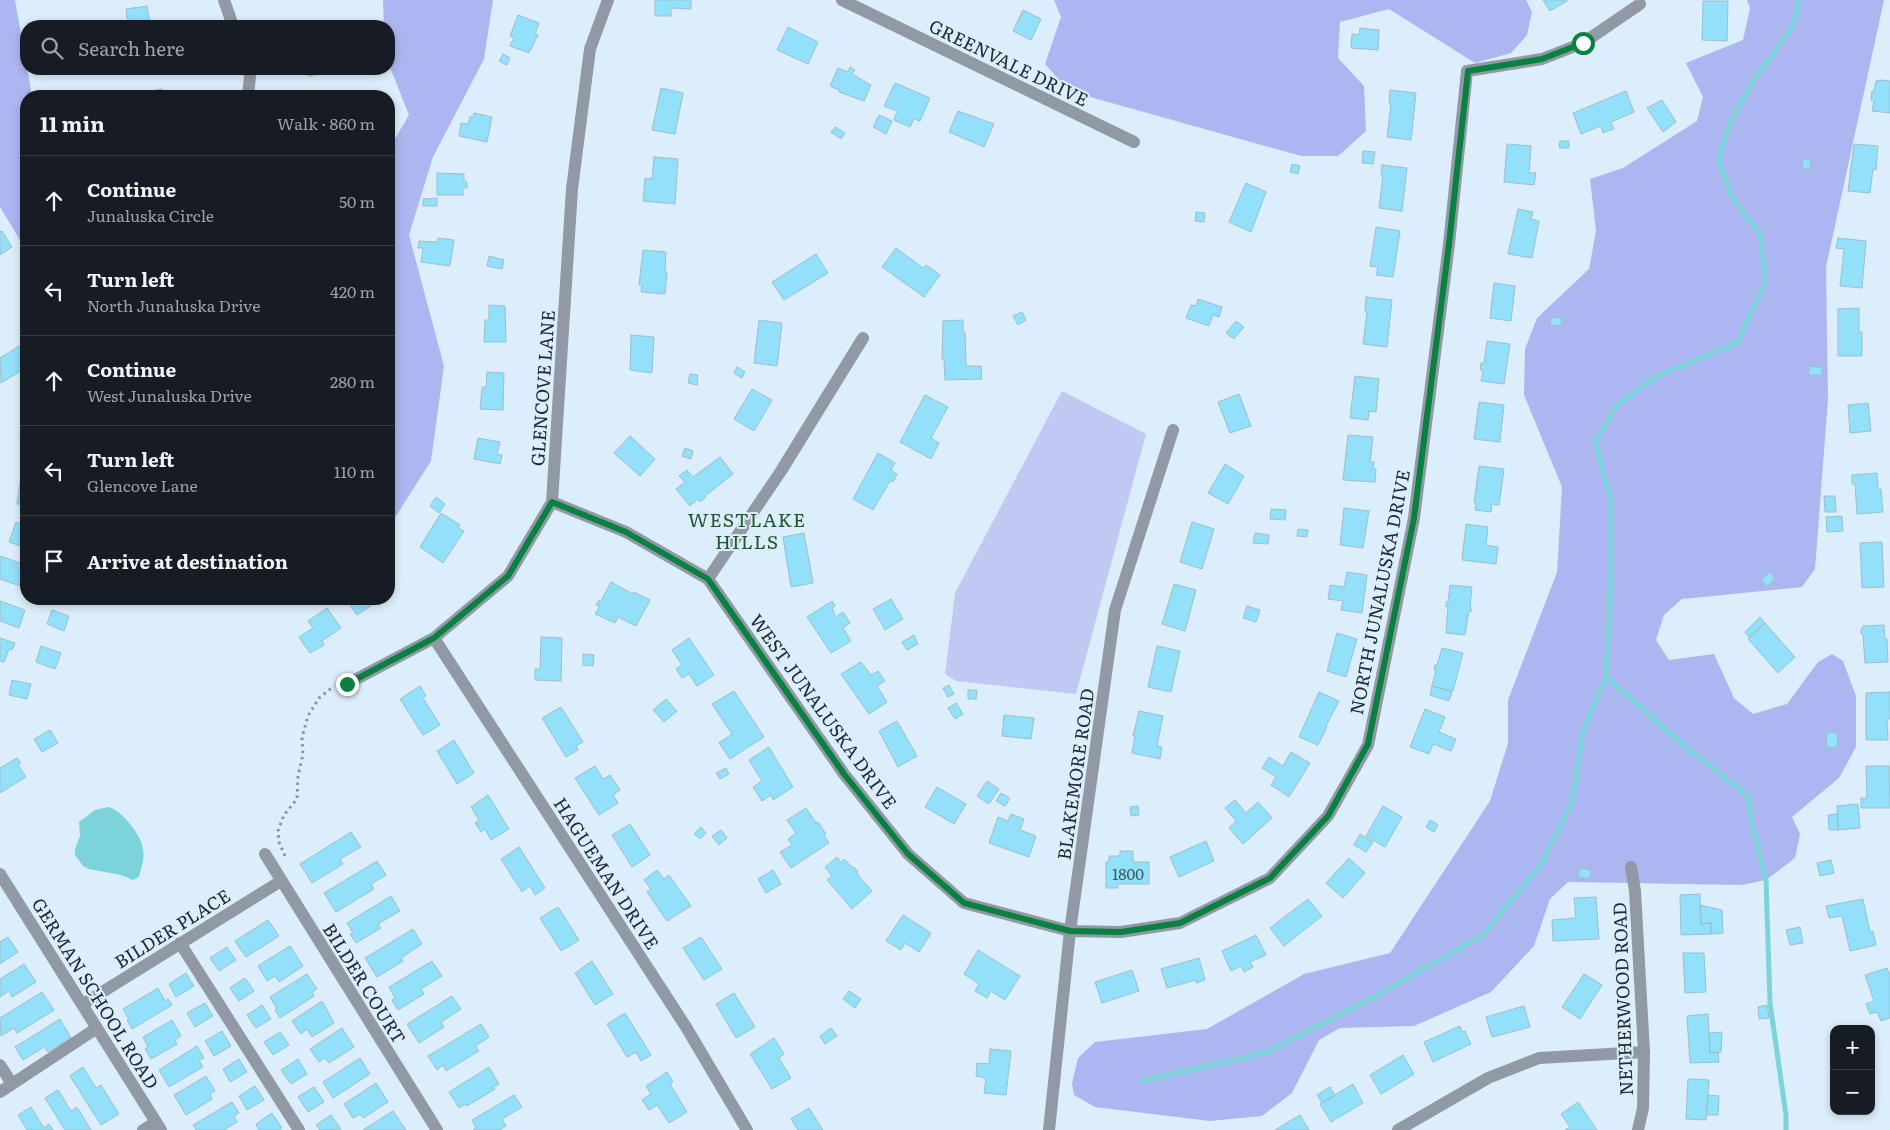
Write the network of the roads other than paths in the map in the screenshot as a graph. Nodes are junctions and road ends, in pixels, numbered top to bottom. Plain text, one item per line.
1 (224, 0) edge
2 (608, 0) edge
3 (842, 0) edge
4 (1640, 4) dead end
5 (231, 20) edge
6 (250, 75) edge
7 (249, 90) edge
8 (1134, 142) dead end
9 (863, 338) dead end
10 (1173, 430) dead end
11 (552, 502) junction
12 (708, 579) junction
13 (434, 638) junction
14 (347, 684) road end
15 (265, 854) dead end
16 (1631, 867) dead end
17 (0, 874) edge
18 (281, 881) junction
19 (1070, 931) junction
20 (180, 943) junction
21 (83, 1004) junction
22 (97, 1028) junction
23 (1644, 1052) junction
24 (0, 1065) edge
25 (12, 1084) junction
26 (0, 1092) edge
27 (159, 1126) edge
28 (143, 1130) edge
29 (299, 1130) edge
30 (437, 1130) edge
31 (747, 1130) edge
32 (1050, 1130) edge
33 (1398, 1130) edge
34 (1638, 1130) edge

1 - 5 street
2 - 11 street, GLENCOVE LANE
3 - 8 street, GREENVALE DRIVE
4 - 19 street, NORTH JUNALUSKA DRIVE
6 - 7 street
9 - 12 street
10 - 19 street, BLAKEMORE ROAD
11 - 12 street, WEST JUNALUSKA DRIVE
11 - 13 street, GLENCOVE LANE
12 - 19 street, WEST JUNALUSKA DRIVE
13 - 14 street, GLENCOVE LANE
13 - 31 street, HAGUEMAN DRIVE
15 - 18 street, BILDER COURT
16 - 23 street, NETHERWOOD ROAD
17 - 21 street, GERMAN SCHOOL ROAD
18 - 20 street, BILDER PLACE
18 - 30 street, BILDER COURT
19 - 32 street, BLAKEMORE ROAD
20 - 21 street, BILDER PLACE
20 - 29 street
21 - 22 street, GERMAN SCHOOL ROAD
22 - 25 street
22 - 27 street, GERMAN SCHOOL ROAD
23 - 33 street
23 - 34 street, NETHERWOOD ROAD
24 - 25 street
25 - 26 street
27 - 28 street

